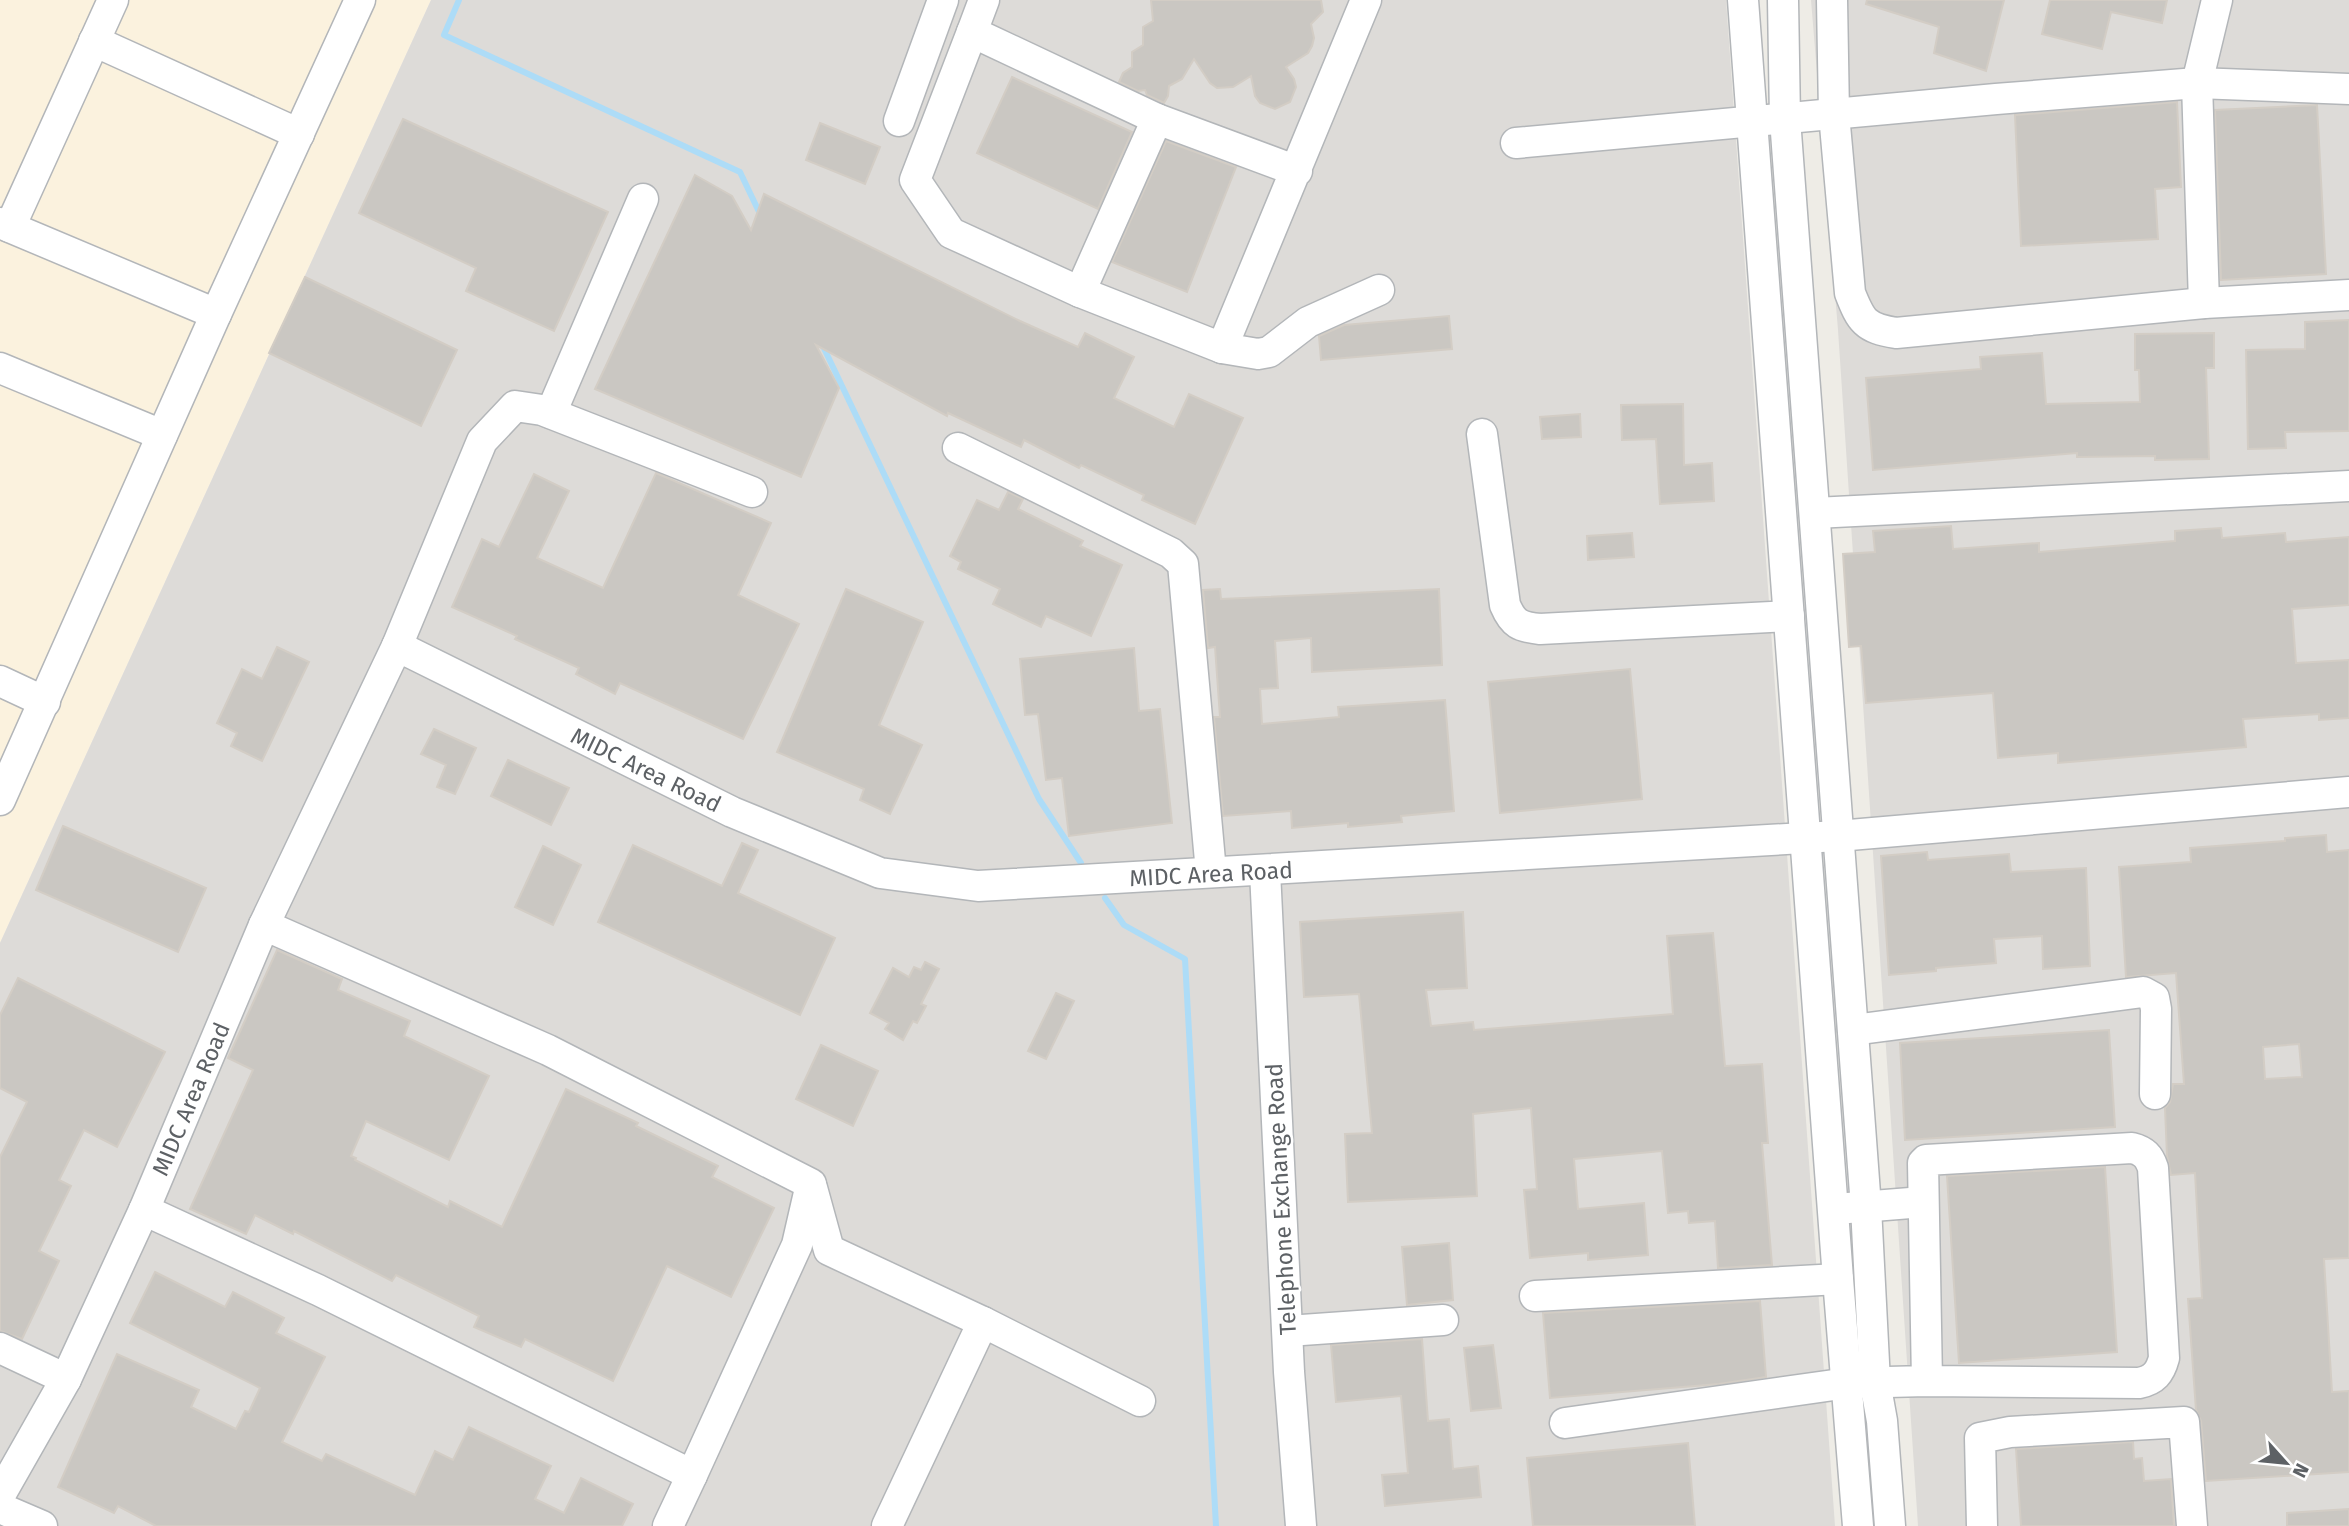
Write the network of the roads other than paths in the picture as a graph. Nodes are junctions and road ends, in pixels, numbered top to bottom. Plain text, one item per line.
1 (113, 0) edge
2 (360, 0) edge
3 (943, 0) edge
4 (984, 0) edge
5 (1366, 0) edge
6 (1743, 0) edge
7 (1783, 0) edge
8 (1832, 0) edge
9 (2217, 0) edge
10 (972, 32) junction
11 (94, 41) junction
12 (2197, 83) junction
13 (2349, 89) edge
14 (1835, 114) junction
15 (1157, 118) junction
16 (1785, 119) junction
17 (899, 121) dead end
18 (1751, 122) junction
19 (299, 134) junction
20 (1516, 144) dead end
21 (1297, 171) junction
22 (643, 199) dead end
23 (5, 225) edge
24 (1379, 290) dead end
25 (1080, 292) junction
26 (2349, 295) edge
27 (2204, 303) junction
28 (216, 314) junction
29 (1222, 348) junction
30 (0, 368) edge
31 (551, 413) junction
32 (1482, 434) dead end
33 (162, 435) junction
34 (958, 448) dead end
35 (2349, 486) edge
36 (752, 492) dead end
37 (1815, 513) junction
38 (1789, 616) junction
39 (397, 646) junction
40 (0, 681) edge
41 (45, 702) junction
42 (2349, 792) edge
43 (0, 800) edge
44 (1838, 836) junction
45 (1805, 838) junction
46 (1265, 871) junction
47 (1211, 872) junction
48 (264, 925) junction
49 (1818, 1009) junction
50 (1852, 1018) junction
51 (2155, 1094) dead end
52 (1860, 1127) junction
53 (1828, 1129) junction
54 (811, 1184) junction
55 (1923, 1202) junction
56 (1833, 1208) junction
57 (1866, 1208) junction
58 (144, 1210) junction
59 (1838, 1279) junction
60 (1535, 1296) dead end
61 (1443, 1320) dead end
62 (983, 1322) junction
63 (1288, 1331) junction
64 (0, 1348) edge
65 (66, 1379) junction
66 (1927, 1381) junction
67 (1862, 1383) junction
68 (1140, 1401) dead end
69 (1565, 1423) dead end
70 (692, 1475) junction
71 (0, 1495) edge
72 (0, 1508) edge
73 (42, 1526) edge
74 (668, 1526) edge
75 (887, 1526) edge
76 (1301, 1526) edge
77 (1858, 1526) edge
78 (1890, 1526) edge
79 (1977, 1526) edge
80 (1982, 1526) edge
81 (2192, 1526) edge

1 - 11 street
2 - 19 street
3 - 17 street
4 - 10 street
5 - 21 street
6 - 18 street
7 - 16 street
8 - 14 street
9 - 12 street
10 - 15 street
10 - 25 street
11 - 19 street
11 - 23 street
12 - 13 street
12 - 14 street
12 - 27 street
14 - 16 street
14 - 27 street
15 - 21 street
15 - 25 street
16 - 18 street
16 - 37 street
18 - 20 street
18 - 38 street
19 - 28 street
21 - 29 street
22 - 31 street
23 - 28 street
24 - 29 street
25 - 29 street
26 - 27 street
28 - 33 street
30 - 33 street
31 - 36 street
31 - 39 street
32 - 38 street
33 - 41 street
34 - 47 street
35 - 37 street
37 - 44 street
38 - 45 street
39 - 47 street, MIDC Area Road
39 - 48 street, MIDC Area Road
40 - 41 street
41 - 43 street
42 - 44 street, MIDC Area Road
44 - 45 street, MIDC Area Road
44 - 50 street
45 - 46 street, MIDC Area Road
45 - 49 street
46 - 47 street, MIDC Area Road
46 - 63 street, Telephone Exchange Road
48 - 54 street
48 - 58 street, MIDC Area Road
49 - 50 street
49 - 53 street
50 - 51 street
50 - 52 street
52 - 53 street
52 - 57 street
53 - 56 street
54 - 62 street
54 - 70 street
55 - 57 street
55 - 66 street
55 - 66 street
56 - 57 street
56 - 59 street
57 - 67 street
58 - 65 street, MIDC Area Road
58 - 70 street
59 - 60 street
59 - 67 street
61 - 63 street
62 - 68 street
62 - 75 street
63 - 76 street, Telephone Exchange Road
64 - 65 street
65 - 71 street, MIDC Area Road
66 - 67 street
67 - 69 street
67 - 77 street
67 - 78 street
70 - 74 street
72 - 73 street
79 - 80 street
80 - 81 street

